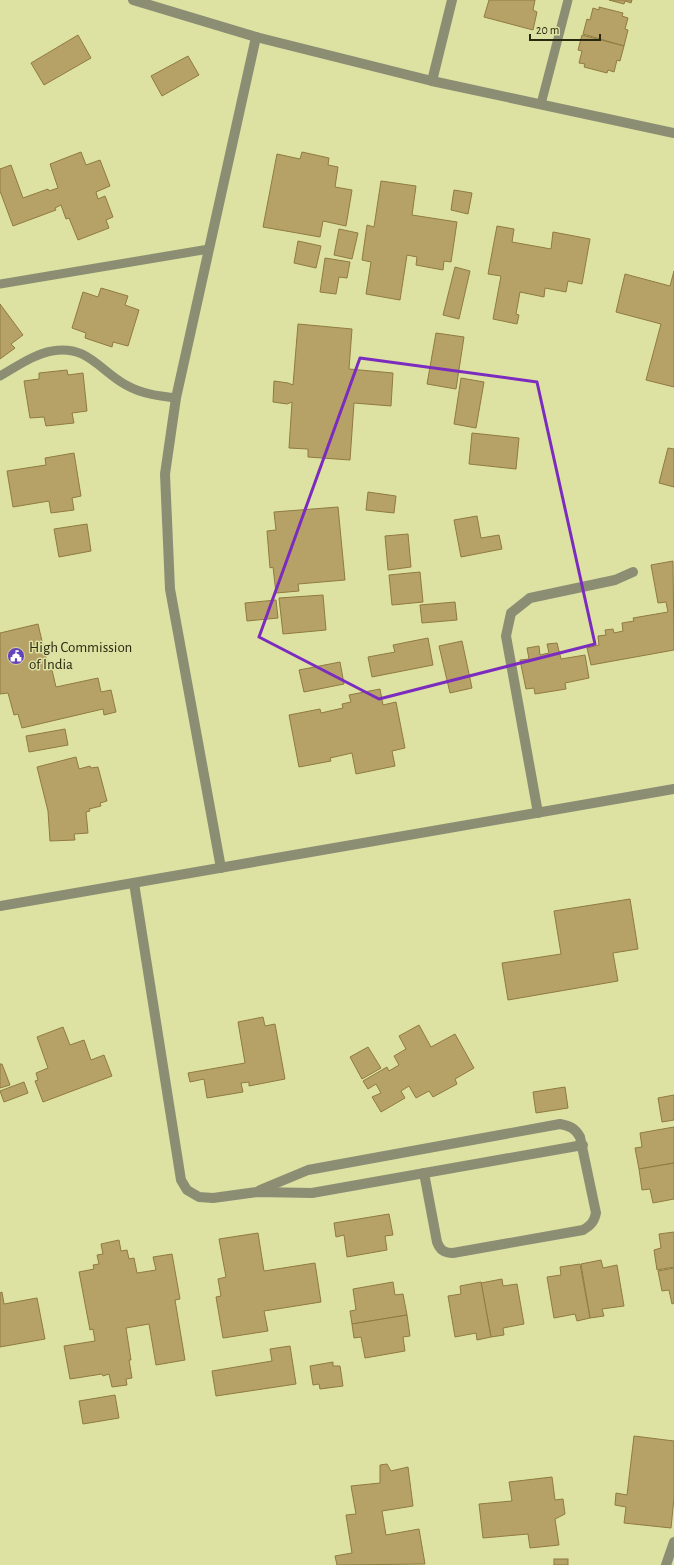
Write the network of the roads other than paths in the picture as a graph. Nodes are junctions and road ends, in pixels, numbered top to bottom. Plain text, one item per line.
1 (133, 0) edge
2 (452, 0) edge
3 (568, 0) edge
4 (256, 37) junction
5 (432, 81) junction
6 (541, 104) junction
7 (674, 133) edge
8 (209, 249) junction
9 (0, 284) edge
10 (0, 376) edge
11 (176, 398) junction
12 (633, 572) dead end
13 (674, 789) edge
14 (538, 813) junction
15 (221, 868) junction
16 (134, 883) junction
17 (0, 906) edge
18 (583, 1145) junction
19 (424, 1173) junction
20 (257, 1192) junction
21 (674, 1542) edge
22 (666, 1565) edge

1 - 4 street
2 - 5 street
3 - 6 lane
4 - 5 street
4 - 8 street
5 - 6 street
6 - 7 street
8 - 9 lane
8 - 11 street
10 - 11 lane
11 - 15 street
12 - 14 street
13 - 14 street
14 - 15 street
15 - 16 street
16 - 17 street
16 - 20 street
18 - 19 street
18 - 19 street
18 - 20 street
19 - 20 street
21 - 22 street

